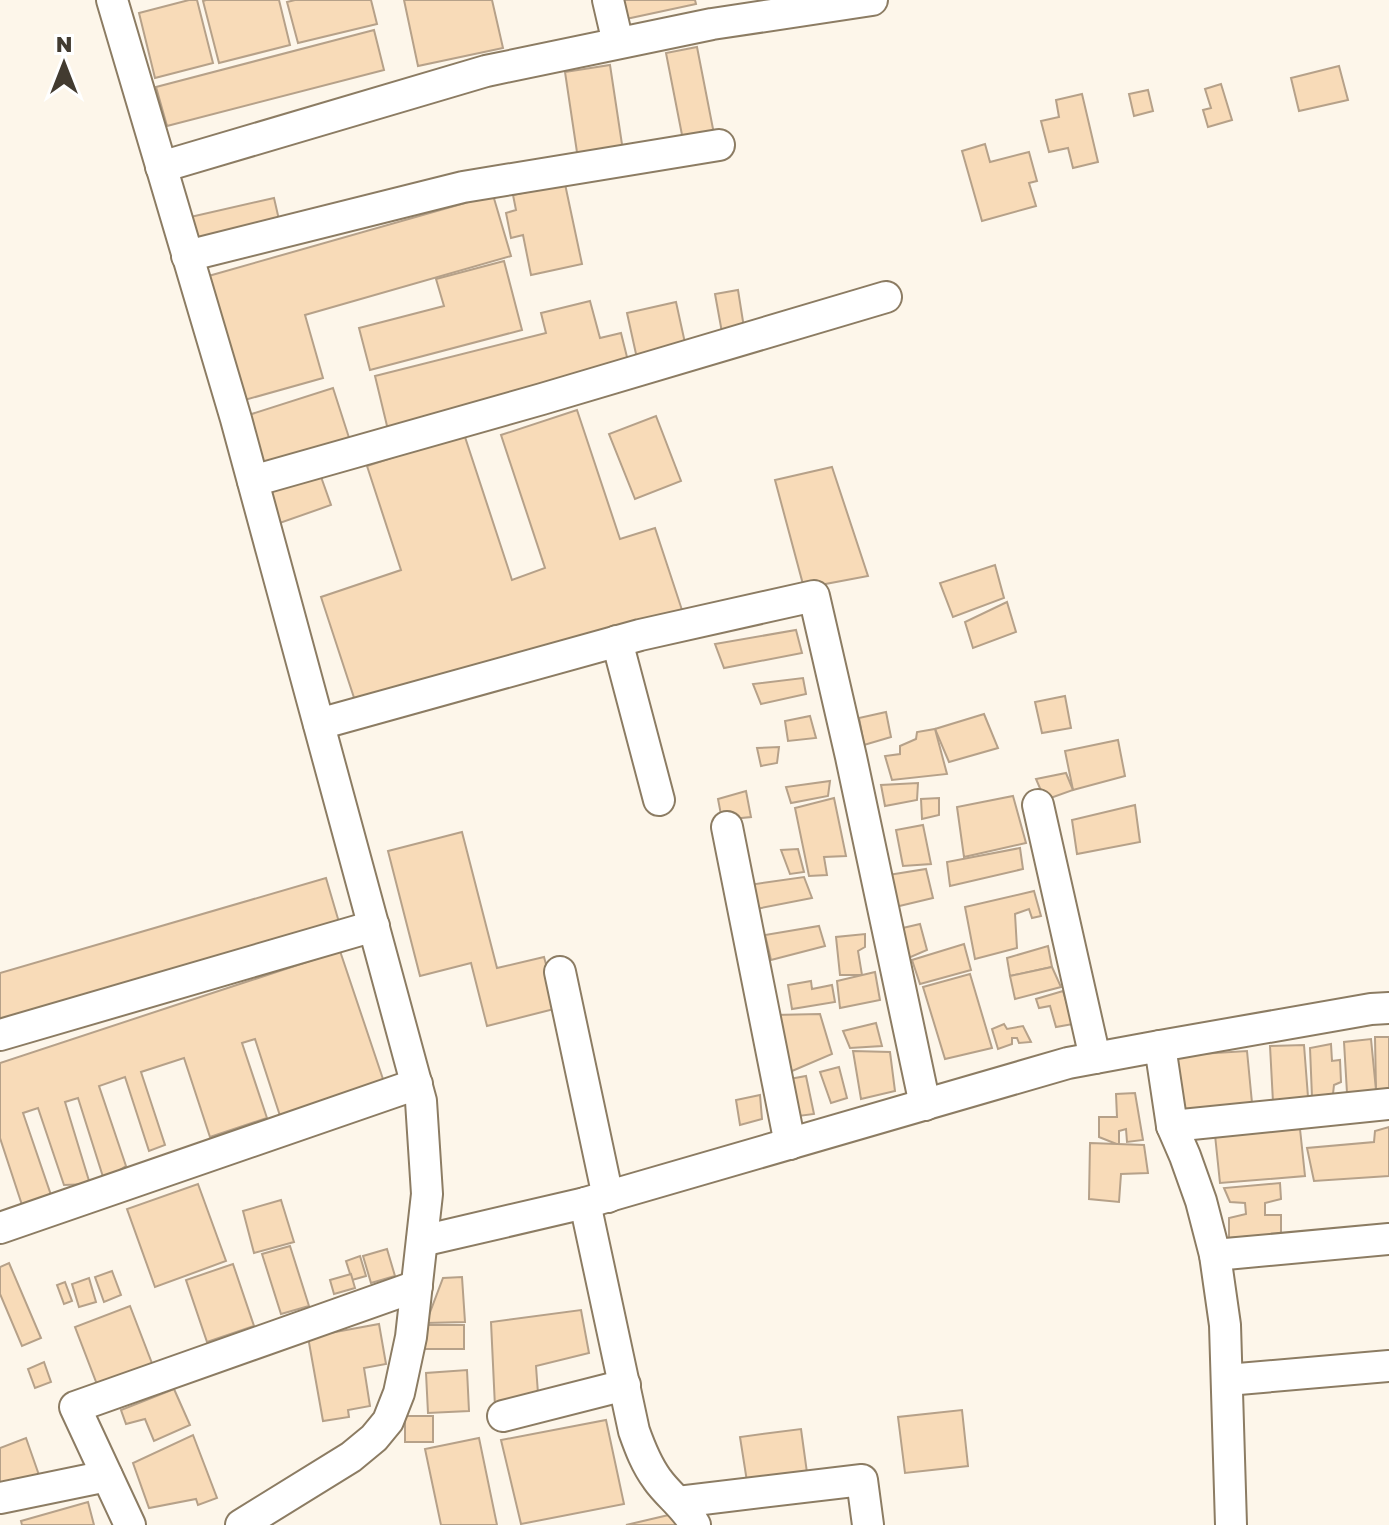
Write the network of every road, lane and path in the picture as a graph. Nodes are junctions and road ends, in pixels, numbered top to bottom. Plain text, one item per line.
1 (112, 0) edge
2 (608, 0) edge
3 (872, 0) edge
4 (618, 43) junction
5 (719, 145) dead end
6 (161, 167) junction
7 (187, 256) junction
8 (886, 297) dead end
9 (253, 481) junction
10 (617, 641) junction
11 (319, 724) junction
12 (659, 800) dead end
13 (1038, 805) dead end
14 (727, 827) dead end
15 (374, 926) junction
16 (560, 972) dead end
17 (1389, 1008) edge
18 (0, 1035) edge
19 (1160, 1046) junction
20 (1095, 1058) junction
21 (417, 1084) junction
22 (1389, 1104) edge
23 (925, 1105) junction
24 (1172, 1126) junction
25 (790, 1144) junction
26 (597, 1200) junction
27 (0, 1228) edge
28 (1389, 1239) edge
29 (422, 1241) junction
30 (1215, 1255) junction
31 (417, 1286) junction
32 (1389, 1366) edge
33 (1227, 1380) junction
34 (625, 1385) junction
35 (503, 1416) dead end
36 (107, 1476) junction
37 (0, 1498) edge
38 (686, 1513) edge
39 (130, 1525) edge
40 (241, 1525) edge
41 (868, 1525) edge
42 (1231, 1525) edge

1 - 6 street
2 - 4 street
3 - 4 street
4 - 6 street
5 - 7 street
6 - 7 street
7 - 9 street
8 - 9 street
9 - 11 street
10 - 11 street
10 - 12 street
10 - 23 street
11 - 15 street
13 - 20 street
14 - 25 street
15 - 18 street
15 - 21 street
16 - 26 street
17 - 19 street
19 - 20 street
19 - 24 street
20 - 23 street
21 - 27 street
21 - 29 street
22 - 24 street
23 - 25 street
24 - 30 street
25 - 26 street
26 - 29 street
26 - 34 street
28 - 30 street
29 - 31 street
30 - 33 street
31 - 36 street
31 - 40 street
32 - 33 street
33 - 42 street
34 - 35 street
34 - 38 street
36 - 37 street
36 - 39 street
38 - 41 street

